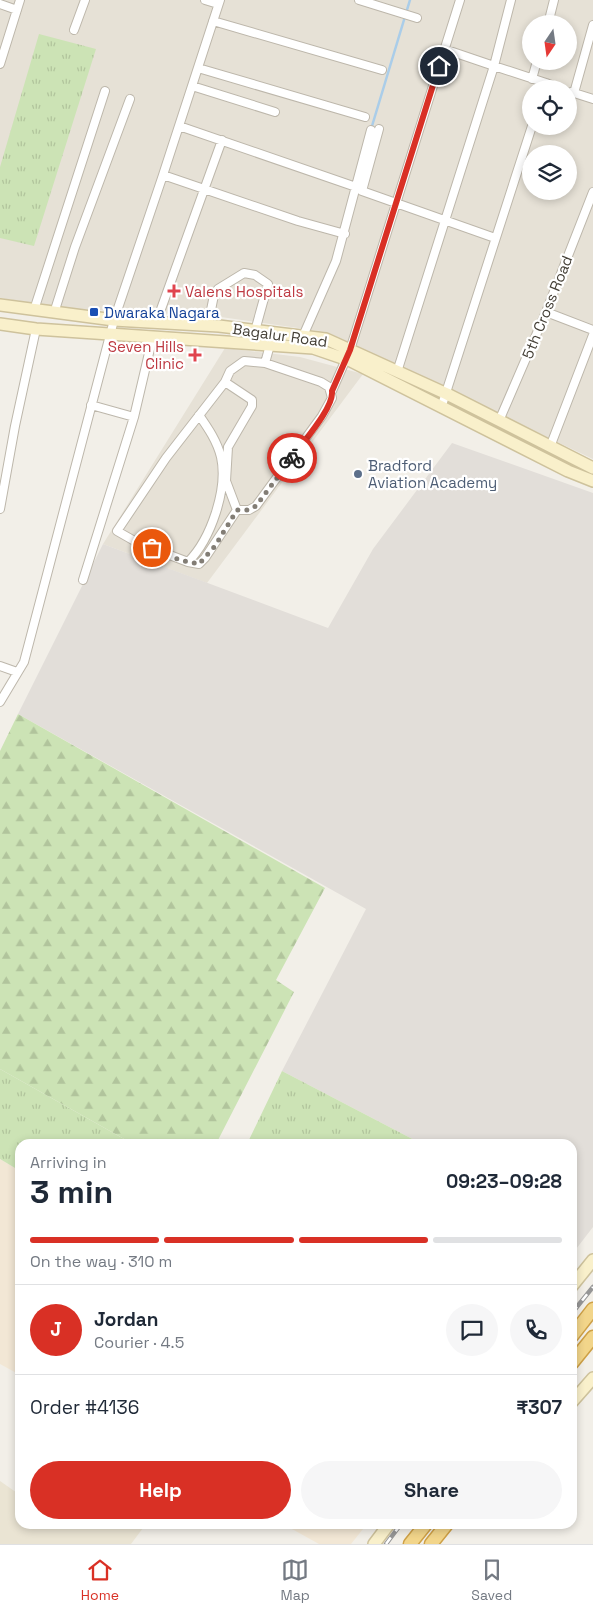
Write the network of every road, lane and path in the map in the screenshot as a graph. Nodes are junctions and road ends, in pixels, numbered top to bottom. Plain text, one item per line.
1 (20, 0) edge
2 (85, 0) edge
3 (205, 0) edge
4 (359, 0) edge
5 (460, 0) edge
6 (512, 0) edge
7 (554, 0) edge
8 (219, 2) edge
9 (382, 3) edge
10 (0, 4) edge
11 (17, 10) junction
12 (550, 15) edge
13 (417, 18) dead end
14 (213, 21) junction
15 (593, 25) edge
16 (74, 30) dead end
17 (444, 50) junction
18 (0, 64) edge
19 (494, 66) junction
20 (198, 68) junction
21 (382, 70) dead end
22 (534, 70) edge
23 (532, 78) junction
24 (535, 80) edge
25 (575, 80) edge
26 (192, 86) junction
27 (105, 90) dead end
28 (577, 94) edge
29 (130, 99) dead end
30 (593, 99) edge
31 (275, 112) dead end
32 (365, 117) dead end
33 (179, 126) junction
34 (529, 135) edge
35 (222, 140) junction
36 (163, 175) junction
37 (356, 187) junction
38 (206, 189) junction
39 (593, 192) edge
40 (396, 202) junction
41 (446, 220) junction
42 (344, 234) junction
43 (496, 238) junction
44 (0, 305) edge
45 (34, 310) junction
46 (546, 312) junction
47 (54, 313) junction
48 (114, 320) junction
49 (156, 323) junction
50 (0, 324) edge
51 (208, 325) junction
52 (36, 330) junction
53 (593, 330) edge
54 (255, 332) junction
55 (110, 333) junction
56 (593, 335) edge
57 (153, 336) junction
58 (303, 336) junction
59 (286, 340) junction
60 (247, 343) junction
61 (270, 345) junction
62 (348, 354) junction
63 (244, 361) junction
64 (265, 363) junction
65 (397, 372) junction
66 (225, 382) junction
67 (332, 391) junction
68 (447, 394) junction
69 (91, 405) junction
70 (442, 405) junction
71 (199, 415) junction
72 (134, 417) junction
73 (499, 421) junction
74 (550, 447) junction
75 (593, 468) edge
76 (593, 481) edge
77 (0, 509) edge
78 (237, 510) junction
79 (188, 562) junction
80 (83, 580) dead end
81 (0, 666) edge
82 (17, 672) junction
83 (0, 702) edge
84 (593, 1260) edge
85 (577, 1280) edge
86 (593, 1309) edge
87 (577, 1330) edge
88 (593, 1337) edge
89 (577, 1357) edge
90 (593, 1378) edge
91 (577, 1396) edge
92 (385, 1529) edge
93 (422, 1529) edge
94 (443, 1529) edge
95 (374, 1544) edge
96 (410, 1544) edge
97 (431, 1544) edge

1 - 11 street
2 - 16 street
3 - 8 street
4 - 9 street
5 - 17 street
6 - 19 street
7 - 12 street
8 - 14 street
9 - 13 street
10 - 11 street
11 - 18 street
14 - 20 street
14 - 21 street
15 - 25 street
17 - 19 street
17 - 40 street
19 - 23 street
19 - 41 street
20 - 26 street
20 - 32 street
22 - 23 street
23 - 24 street
26 - 31 street
26 - 33 street
27 - 45 street
28 - 30 street
29 - 47 street
33 - 35 street
33 - 36 street
34 - 43 street
35 - 37 street
35 - 38 street
36 - 38 street
36 - 48 street
37 - 40 street
37 - 42 street
38 - 42 street
38 - 49 street
39 - 46 street, 5th Cross Road
40 - 41 street
40 - 62 street
41 - 43 street
41 - 65 street
42 - 58 street
43 - 68 street
44 - 45 main road, Bagalur Road
45 - 47 main road, Bagalur Road
46 - 53 street
46 - 73 street, 5th Cross Road
47 - 48 main road, Bagalur Road
48 - 49 main road, Bagalur Road
48 - 55 street
49 - 51 main road, Bagalur Road
50 - 52 main road, Bagalur Road
51 - 54 main road, Bagalur Road
51 - 54 street
52 - 55 main road, Bagalur Road
52 - 77 street
54 - 59 main road, Bagalur Road
55 - 57 main road, Bagalur Road
55 - 69 street
56 - 74 street
57 - 60 main road, Bagalur Road
57 - 72 street
58 - 59 main road, Bagalur Road
58 - 62 main road, Bagalur Road
59 - 61 main road, Bagalur Road
59 - 62 main road, Bagalur Road
60 - 61 main road, Bagalur Road
60 - 63 street
61 - 64 street
62 - 65 main road, Bagalur Road
62 - 67 street
62 - 70 main road, Bagalur Road
63 - 64 street
63 - 66 street
64 - 67 street
65 - 68 main road, Bagalur Road
66 - 71 street
66 - 78 street
67 - 78 street
68 - 70 street
68 - 73 main road, Bagalur Road
69 - 72 street
69 - 82 street
70 - 76 main road, Bagalur Road
71 - 79 street
71 - 79 street
72 - 80 street
73 - 74 main road, Bagalur Road
74 - 75 main road, Bagalur Road
78 - 79 street
81 - 82 street
82 - 83 street
84 - 85 main road
86 - 87 highway
88 - 89 highway
90 - 91 main road
92 - 95 main road
93 - 96 highway
94 - 97 highway

